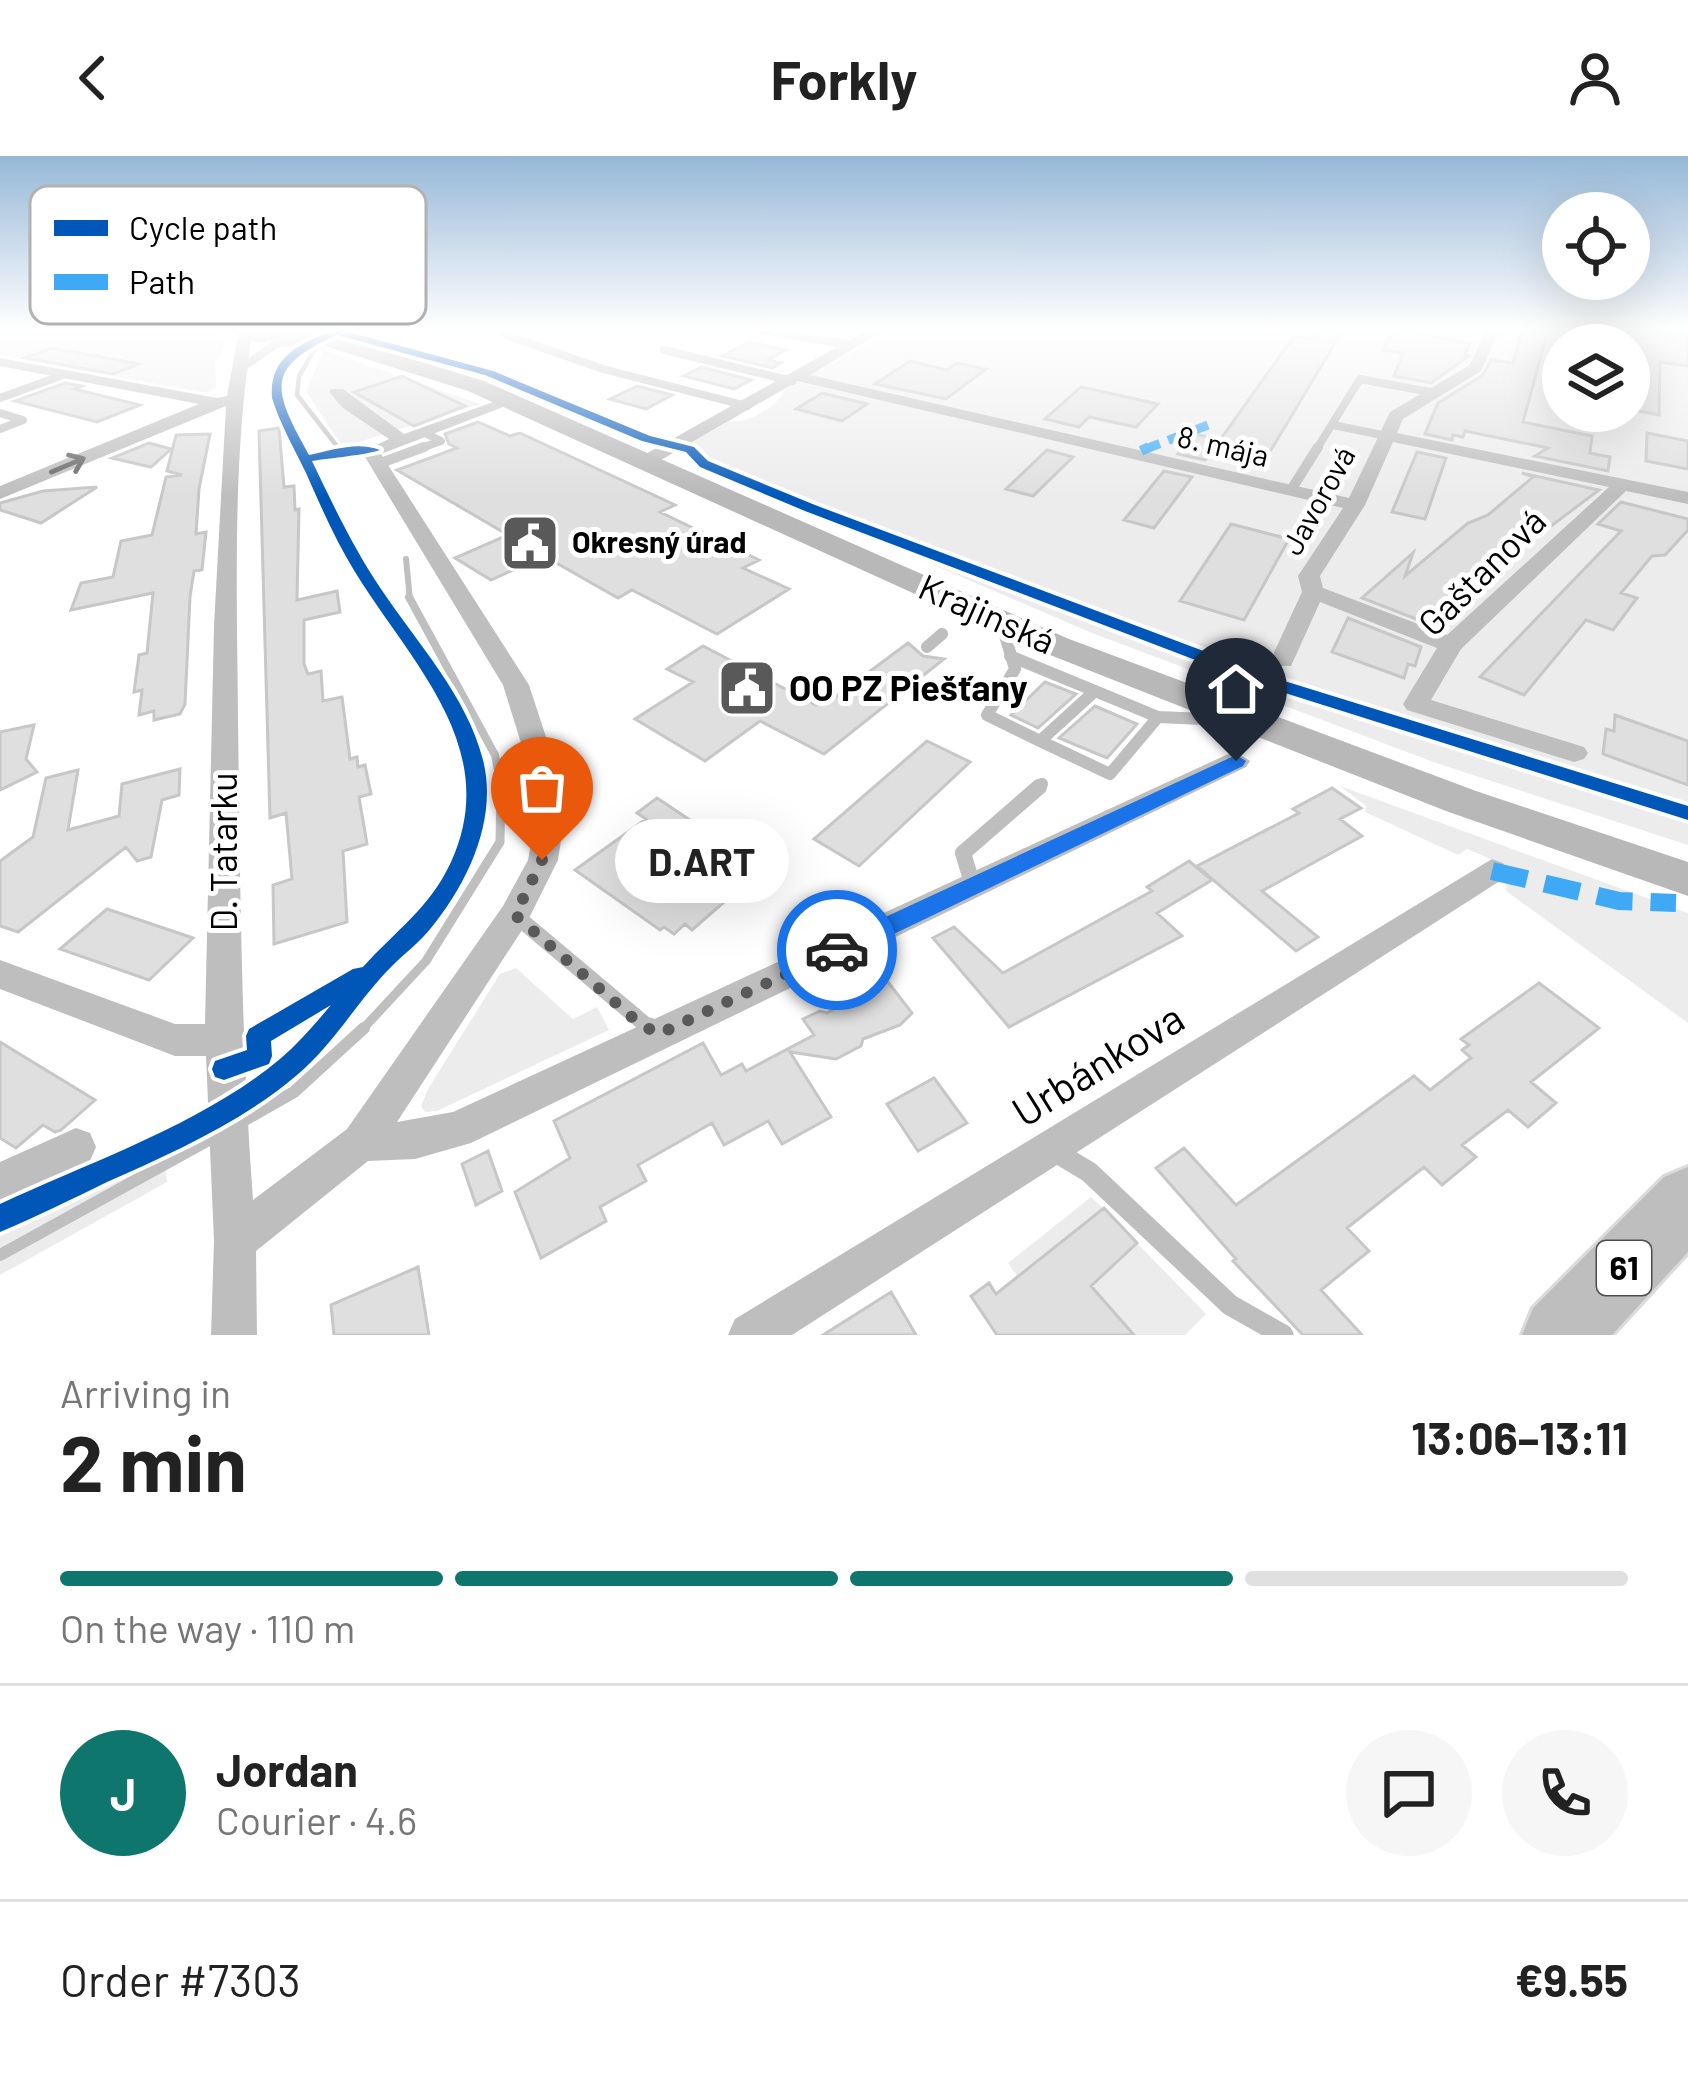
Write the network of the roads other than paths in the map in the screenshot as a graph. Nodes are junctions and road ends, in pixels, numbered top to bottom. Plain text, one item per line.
1 (36, 385) edge
2 (129, 385) edge
3 (233, 385) edge
4 (467, 385) edge
5 (665, 385) edge
6 (784, 385) edge
7 (822, 385) edge
8 (1356, 385) edge
9 (1392, 385) edge
10 (1443, 385) edge
11 (337, 392) dead end
12 (1430, 392) junction
13 (0, 398) edge
14 (513, 400) junction
15 (225, 402) junction
16 (747, 406) junction
17 (0, 413) edge
18 (1333, 425) junction
19 (0, 429) edge
20 (412, 436) junction
21 (1387, 436) junction
22 (648, 460) junction
23 (378, 464) junction
24 (1623, 484) junction
25 (1291, 490) junction
26 (0, 493) edge
27 (1688, 498) edge
28 (1355, 505) junction
29 (1313, 592) junction
30 (942, 634) dead end
31 (1005, 639) junction
32 (1451, 646) junction
33 (927, 647) dead end
34 (1282, 661) dead end
35 (1095, 692) junction
36 (1158, 717) junction
37 (1250, 722) junction
38 (1040, 741) junction
39 (1574, 753) dead end
40 (1236, 761) dead end
41 (1042, 784) dead end
42 (1492, 872) dead end
43 (1688, 879) edge
44 (973, 886) junction
45 (515, 915) junction
46 (0, 974) edge
47 (659, 1034) junction
48 (223, 1054) junction
49 (361, 1142) junction
50 (76, 1147) dead end
51 (1049, 1148) junction
52 (0, 1183) edge
53 (1688, 1201) edge
54 (235, 1241) junction
55 (234, 1335) edge
56 (751, 1335) edge
57 (1283, 1335) edge
58 (1561, 1335) edge

1 - 13 lane
2 - 15 street
3 - 15 street, D. Tatarku
4 - 14 main road, Krajinská
5 - 16 lane
6 - 16 street
7 - 25 street, 8. mája
8 - 18 lane
9 - 12 lane
10 - 12 street, Javorová
11 - 20 street
12 - 21 street, Javorová
14 - 20 street
14 - 22 main road, Krajinská
26 -> 15 street
15 - 48 street, D. Tatarku
16 - 22 street
17 - 19 lane
18 - 21 lane
18 - 25 lane
20 - 23 street
20 - 23 lane
21 - 24 street, Javorová
21 - 28 street, Javorová
22 - 31 main road, Krajinská
23 - 45 street
24 - 27 street, Javorová
24 - 32 street, Gaštanová
25 - 28 street, 8. mája
28 - 29 street, Javorová
29 - 32 street
29 - 34 street, Javorová
30 - 33 lane
31 - 35 lane
31 - 37 main road, Krajinská
31 - 38 lane
32 - 39 street, Gaštanová
35 - 36 lane
35 - 38 lane
36 - 37 lane
36 - 38 lane
37 - 43 main road, Krajinská
40 - 44 street
41 - 44 lane
42 - 51 street, Urbánkova
44 - 47 street
45 - 47 lane
45 - 49 street
46 - 48 street
47 - 49 street
48 - 54 street, D. Tatarku
49 - 54 street
50 - 52 street
51 - 56 street, Urbánkova
51 - 57 lane
53 - 58 main road, 61
54 - 55 street, D. Tatarku

